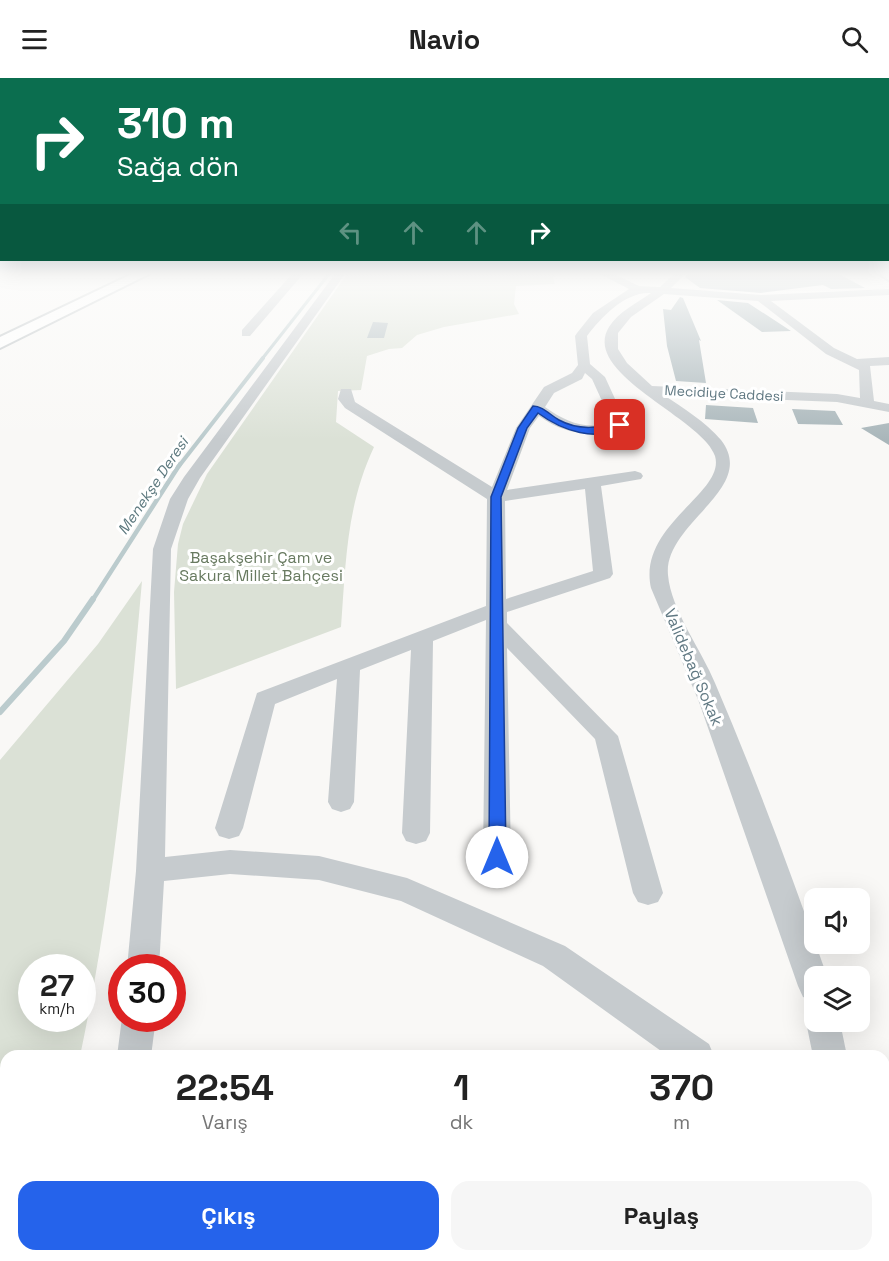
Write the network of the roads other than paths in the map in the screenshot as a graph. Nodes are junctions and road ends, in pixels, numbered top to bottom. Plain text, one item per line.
1 (29, 329) edge
2 (249, 329) edge
3 (300, 329) edge
4 (586, 329) edge
5 (616, 329) edge
6 (802, 329) edge
7 (246, 333) dead end
8 (0, 343) edge
9 (889, 361) edge
10 (858, 363) junction
11 (584, 365) junction
12 (647, 390) junction
13 (346, 392) dead end
14 (867, 403) junction
15 (537, 408) junction
16 (889, 408) edge
17 (635, 476) dead end
18 (592, 481) junction
19 (496, 497) junction
20 (496, 616) junction
21 (422, 637) junction
22 (349, 666) junction
23 (341, 802) dead end
24 (229, 828) dead end
25 (416, 833) dead end
26 (497, 857) dead end
27 (150, 870) junction
28 (648, 893) dead end
29 (144, 954) edge
30 (808, 966) edge
31 (137, 1032) edge
32 (826, 1032) edge
33 (135, 1050) edge
34 (688, 1050) edge
35 (829, 1050) edge

1 - 8 main road
2 - 7 street
3 - 27 street
4 - 11 street
5 - 12 street, Mecidiye Caddesi
6 - 10 street
9 - 10 street
10 - 14 street
11 - 15 street
11 - 15 street
12 - 14 street, Mecidiye Caddesi
12 - 30 street, Validebağ Sokak
13 - 19 street
14 - 16 street, Mecidiye Caddesi
15 - 19 street
17 - 18 street
18 - 19 street
18 - 20 street
19 - 20 street
20 - 21 street
20 - 26 street
20 - 28 street
21 - 22 street
21 - 25 street
22 - 23 street
22 - 24 street
27 - 29 street
27 - 34 street
31 - 33 street
32 - 35 street

